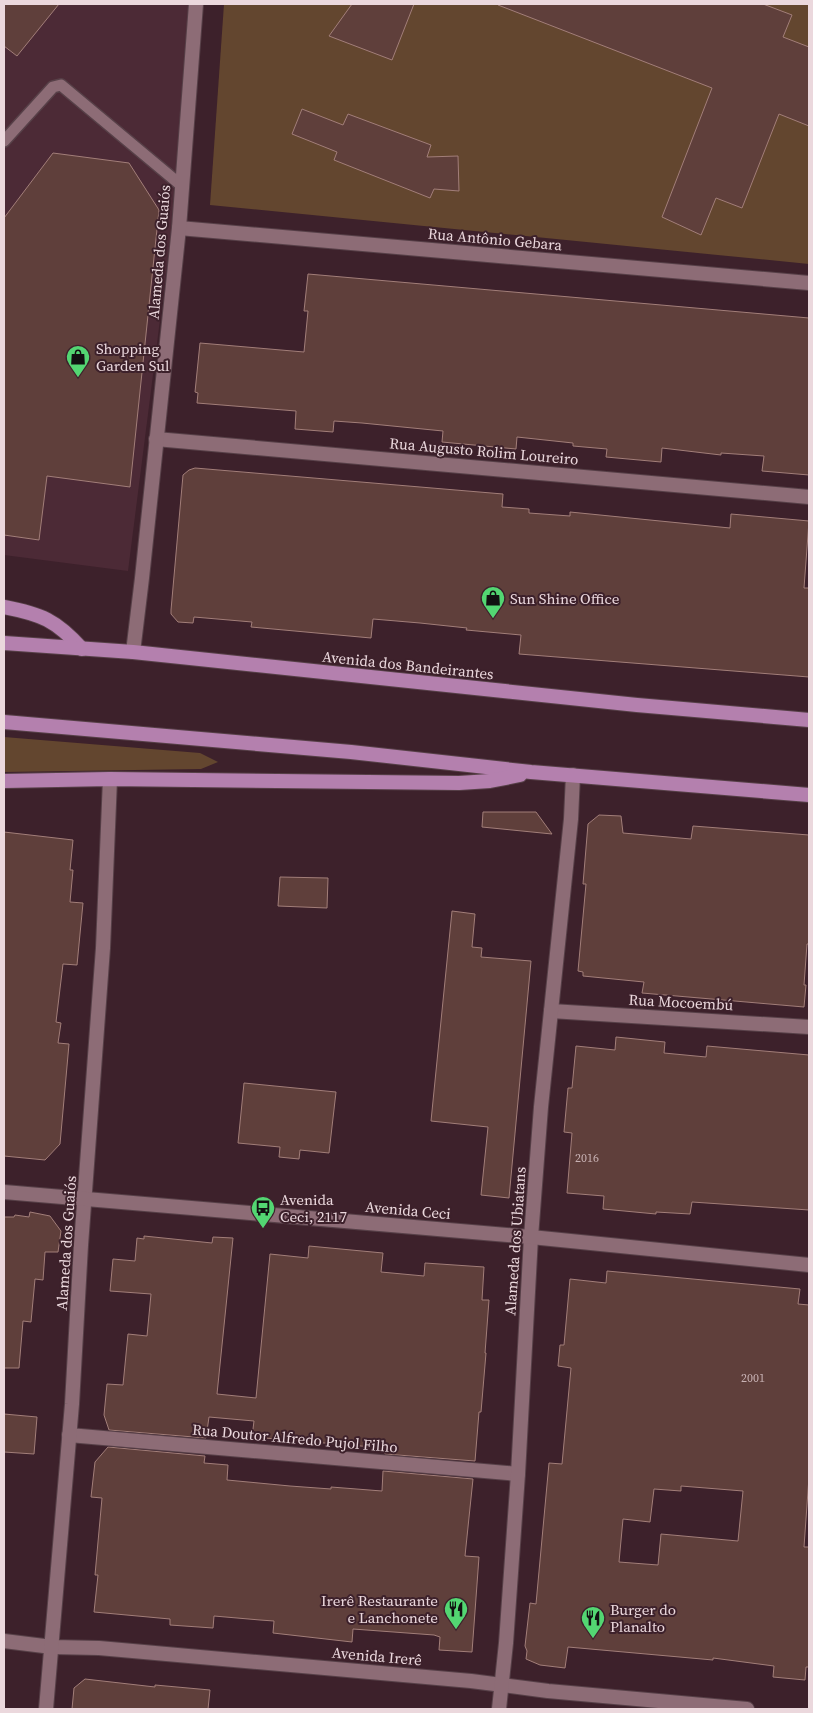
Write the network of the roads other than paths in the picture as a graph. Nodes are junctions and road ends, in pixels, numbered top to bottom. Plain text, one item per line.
1 (196, 4) edge
2 (4, 141) edge
3 (182, 186) junction
4 (179, 228) junction
5 (809, 283) edge
6 (156, 439) junction
7 (809, 496) edge
8 (4, 607) edge
9 (4, 643) edge
10 (82, 648) junction
11 (133, 652) junction
12 (809, 720) edge
13 (4, 722) edge
14 (532, 772) junction
15 (574, 775) junction
16 (110, 779) junction
17 (4, 781) edge
18 (809, 795) edge
19 (551, 1011) junction
20 (809, 1027) edge
21 (4, 1192) edge
22 (84, 1199) junction
23 (531, 1238) junction
24 (809, 1264) edge
25 (69, 1435) junction
26 (518, 1474) junction
27 (4, 1641) edge
28 (52, 1646) junction
29 (502, 1685) junction
30 (46, 1709) edge
31 (499, 1709) edge
32 (747, 1709) edge

1 - 3 street, Alameda dos Guaiós
2 - 3 lane
3 - 4 street, Alameda dos Guaiós
4 - 5 street, Rua Antônio Gebara
4 - 6 street, Alameda dos Guaiós
6 - 7 street, Rua Augusto Rolim Loureiro
6 - 11 street, Alameda dos Guaiós
8 - 10 highway
9 - 10 highway, Avenida dos Bandeirantes
10 - 11 highway, Avenida dos Bandeirantes
11 - 12 highway, Avenida dos Bandeirantes
13 - 14 highway
14 - 15 highway
14 - 16 highway
15 - 18 highway
15 - 19 street, Alameda dos Ubiatans
16 - 17 highway
16 - 22 street, Alameda dos Guaiós
19 - 20 street, Rua Mocoembú
19 - 23 street, Alameda dos Ubiatans
21 - 22 street, Avenida Ceci
22 - 23 street, Avenida Ceci
22 - 25 street, Alameda dos Guaiós
23 - 24 street, Avenida Ceci
23 - 26 street, Alameda dos Ubiatans
25 - 26 street, Rua Doutor Alfredo Pujol Filho
25 - 28 street, Alameda dos Guaiós
26 - 29 street, Alameda dos Ubiatans
27 - 28 street, Avenida Irerê
28 - 29 street, Avenida Irerê
28 - 30 street, Alameda dos Guaiós
29 - 31 street, Alameda dos Ubiatans
29 - 32 street, Avenida Irerê

